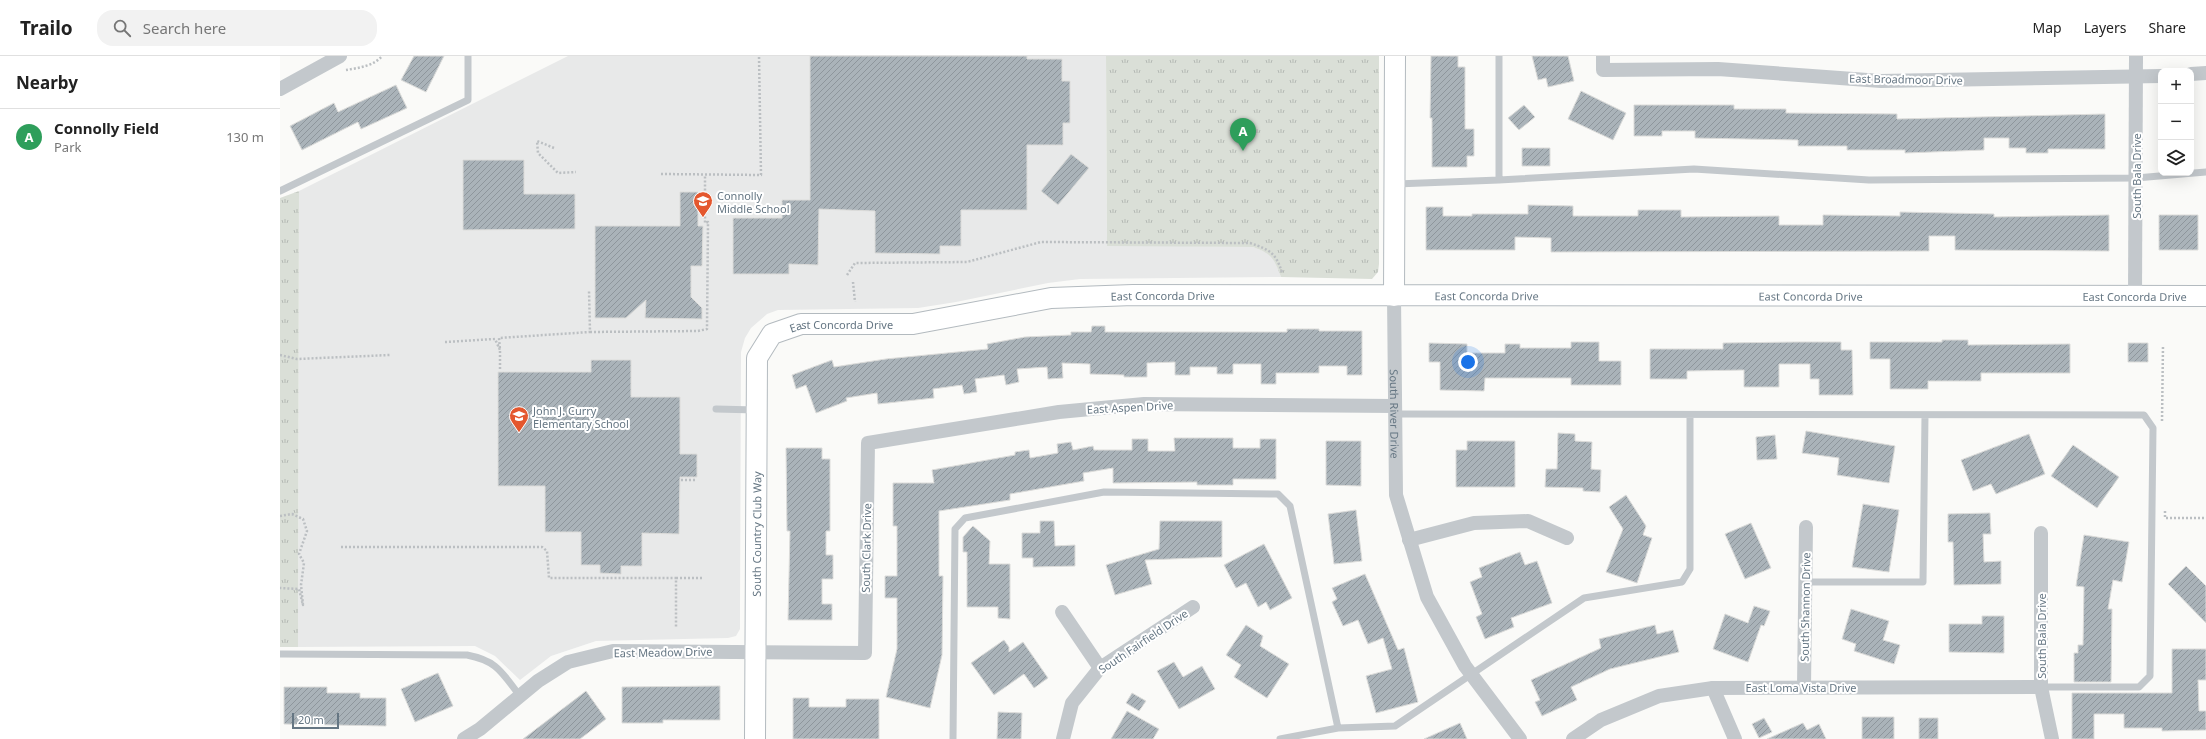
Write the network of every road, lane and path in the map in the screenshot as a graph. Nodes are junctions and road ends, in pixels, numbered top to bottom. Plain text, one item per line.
1 (340, 56) edge
2 (468, 56) edge
3 (759, 56) edge
4 (1395, 56) edge
5 (1499, 56) edge
6 (2136, 56) edge
7 (1603, 63) edge
8 (2206, 73) edge
9 (2194, 74) edge
10 (2158, 76) edge
11 (2137, 77) junction
12 (280, 88) edge
13 (554, 148) dead end
14 (576, 172) dead end
15 (2206, 172) edge
16 (662, 174) dead end
17 (704, 175) junction
18 (2136, 178) junction
19 (1499, 180) junction
20 (1394, 184) junction
21 (280, 191) edge
22 (1282, 272) dead end
23 (847, 275) dead end
24 (853, 282) dead end
25 (589, 290) dead end
26 (1394, 296) junction
27 (2135, 296) junction
28 (2206, 296) edge
29 (855, 302) dead end
30 (590, 332) junction
31 (772, 334) joint
32 (445, 342) dead end
33 (2163, 345) dead end
34 (500, 350) junction
35 (280, 355) edge
36 (390, 355) dead end
37 (500, 369) dead end
38 (716, 409) dead end
39 (757, 410) junction
40 (1394, 410) junction
41 (1690, 415) junction
42 (1925, 415) junction
43 (2162, 424) dead end
44 (868, 443) joint
45 (681, 480) dead end
46 (696, 480) dead end
47 (2165, 510) dead end
48 (280, 516) edge
49 (2206, 518) edge
50 (1806, 527) dead end
51 (2040, 533) dead end
52 (1567, 538) dead end
53 (1409, 540) junction
54 (340, 547) dead end
55 (676, 578) junction
56 (703, 578) dead end
57 (1806, 582) junction
58 (280, 588) edge
59 (1193, 607) dead end
60 (1062, 612) dead end
61 (676, 628) dead end
62 (755, 651) junction
63 (865, 653) joint
64 (280, 654) edge
65 (1100, 668) junction
66 (1472, 675) junction
67 (1804, 687) junction
68 (2041, 687) junction
69 (1713, 688) junction
70 (520, 696) junction
71 (1338, 728) junction
72 (464, 739) edge
73 (755, 739) edge
74 (953, 739) edge
75 (1063, 739) edge
76 (1280, 739) edge
77 (1520, 739) edge
78 (1573, 739) edge
79 (1735, 739) edge
80 (2052, 739) edge

1 - 12 street
2 - 21 lane
3 - 17 path
4 - 20 street, South River Drive
5 - 19 lane
6 - 11 street, South Bala Drive
7 - 11 street, East Broadmoor Drive
8 - 9 street
10 - 11 street, East Broadmoor Drive
11 - 18 street, South Bala Drive
13 - 14 path
15 - 18 lane
16 - 17 path
17 - 30 path
18 - 19 lane
18 - 27 street, South Bala Drive
19 - 20 lane
20 - 26 street, South River Drive
22 - 23 path
24 - 29 path
25 - 30 path
26 - 27 street, East Concorda Drive
26 - 31 street, East Concorda Drive
26 - 40 street, South River Drive
27 - 28 street, East Concorda Drive
30 - 34 path
31 - 39 street, South Country Club Way
32 - 34 path
33 - 43 path
34 - 37 path
35 - 36 path
38 - 39 lane
39 - 62 street, South Country Club Way
40 - 41 lane
40 - 44 street, East Aspen Drive
40 - 53 street, South River Drive
41 - 42 lane
41 - 66 lane
42 - 57 lane
42 - 68 lane
44 - 63 street, South Clark Drive
45 - 46 path
47 - 49 path
48 - 58 path
50 - 57 street, South Shannon Drive
51 - 68 street, South Bala Drive
52 - 53 street
53 - 66 street, South River Drive
54 - 55 path
55 - 56 path
55 - 61 path
57 - 67 street, South Shannon Drive
59 - 65 street, South Fairfield Drive
60 - 65 street
62 - 63 street, East Meadow Drive
62 - 70 street, East Meadow Drive
62 - 73 street, South Country Club Way
64 - 70 lane
65 - 75 street, South Fairfield Drive
66 - 71 lane
66 - 77 street, South River Drive
67 - 68 street, East Loma Vista Drive
67 - 69 street, East Loma Vista Drive
68 - 80 street, South Bala Drive
69 - 78 street, East Loma Vista Drive
69 - 79 street
70 - 72 street, East Meadow Drive
71 - 74 lane
71 - 76 lane

